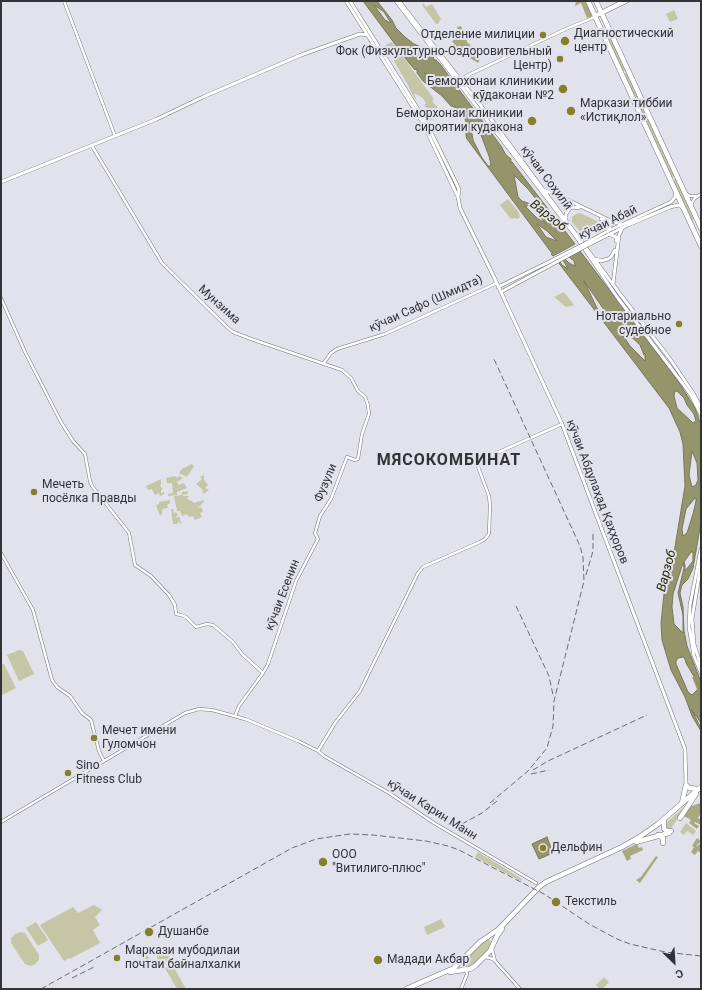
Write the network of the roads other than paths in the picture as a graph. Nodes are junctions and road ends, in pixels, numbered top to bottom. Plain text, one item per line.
1 (64, 1) edge
2 (346, 1) edge
3 (350, 1) edge
4 (396, 1) edge
5 (400, 1) edge
6 (588, 1) edge
7 (596, 1) edge
8 (623, 1) edge
9 (628, 1) edge
10 (601, 13) junction
11 (594, 16) junction
12 (360, 24) junction
13 (607, 26) junction
14 (602, 30) junction
15 (360, 34) junction
16 (369, 36) junction
17 (629, 73) junction
18 (623, 76) junction
19 (459, 81) junction
20 (482, 106) junction
21 (478, 108) junction
22 (115, 136) junction
23 (92, 146) junction
24 (678, 178) junction
25 (1, 182) edge
26 (671, 182) junction
27 (543, 189) junction
28 (676, 192) junction
29 (684, 192) junction
30 (700, 195) edge
31 (458, 197) junction
32 (691, 206) junction
33 (684, 209) junction
34 (696, 217) junction
35 (566, 221) junction
36 (689, 221) junction
37 (623, 226) junction
38 (701, 228) edge
39 (608, 232) junction
40 (701, 246) edge
41 (594, 258) junction
42 (548, 265) junction
43 (497, 282) junction
44 (613, 284) junction
45 (498, 287) junction
46 (500, 292) junction
47 (1, 298) edge
48 (642, 326) junction
49 (648, 333) junction
50 (323, 364) junction
51 (701, 408) edge
52 (701, 415) edge
53 (562, 424) junction
54 (347, 457) joint
55 (320, 516) joint
56 (701, 548) edge
57 (1, 553) edge
58 (701, 564) edge
59 (701, 586) edge
60 (696, 588) junction
61 (701, 666) edge
62 (263, 673) junction
63 (701, 673) edge
64 (236, 715) junction
65 (318, 751) junction
66 (104, 761) junction
67 (686, 785) junction
68 (699, 790) edge
69 (684, 802) junction
70 (680, 818) dead end
71 (1, 822) edge
72 (664, 822) junction
73 (658, 836) junction
74 (636, 842) junction
75 (663, 843) dead end
76 (536, 886) junction
77 (487, 937) junction
78 (493, 946) junction
79 (484, 957) junction
80 (465, 958) junction
81 (495, 961) junction
82 (466, 969) junction
83 (406, 989) edge
84 (413, 989) edge
85 (461, 989) edge
86 (520, 989) edge

1 - 22 street
2 - 12 main road, кӯчаи Абдулаҳад Қаҳҳоров
3 - 31 main road, кӯчаи Абдулаҳад Қаҳҳоров
4 - 19 main road
5 - 19 main road, кӯчаи Соҳилӣ
6 - 11 highway
7 - 10 highway
8 - 10 street
9 - 10 street
10 - 11 street
10 - 13 highway
11 - 14 highway
11 - 19 street
12 - 15 main road
12 - 16 main road, кӯчаи Абдулаҳад Қаҳҳоров
13 - 14 highway
13 - 17 highway
14 - 18 highway
15 - 16 main road
15 - 22 main road
16 - 31 main road, кӯчаи Абдулаҳад Қаҳҳоров
17 - 18 highway
17 - 24 highway
18 - 26 highway
19 - 20 main road, кӯчаи Соҳилӣ
19 - 21 main road
20 - 21 main road
20 - 27 main road, кӯчаи Соҳилӣ
21 - 48 main road
22 - 23 main road
23 - 25 main road
23 - 50 street, Мунзима
24 - 26 highway
24 - 29 highway
26 - 28 highway
27 - 35 main road, кӯчаи Соҳилӣ
27 - 37 main road
28 - 33 highway
28 - 37 main road, кӯчаи Абаӣ
29 - 30 street
29 - 32 highway
30 - 32 street
31 - 43 main road, кӯчаи Абдулаҳад Қаҳҳоров
32 - 34 highway
33 - 36 highway
33 - 37 main road, кӯчаи Абаӣ
34 - 36 highway
34 - 38 highway
35 - 39 main road
35 - 41 main road, кӯчаи Соҳилӣ
36 - 40 highway
37 - 39 main road, кӯчаи Абаӣ
37 - 44 main road
39 - 41 main road
39 - 42 main road, кӯчаи Абаӣ, bridge
41 - 44 main road, кӯчаи Соҳилӣ
42 - 45 main road, кӯчаи Абаӣ
42 - 46 main road, кӯчаи Абаӣ
43 - 45 main road, кӯчаи Абдулаҳад Қаҳҳоров
43 - 50 street, кӯчаи Сафо (Шмидта)
44 - 48 main road, кӯчаи Соҳилӣ
45 - 46 main road, кӯчаи Абдулаҳад Қаҳҳоров
46 - 53 main road, кӯчаи Абдулаҳад Қаҳҳоров
47 - 62 street
48 - 49 main road, кӯчаи Соҳилӣ
49 - 51 main road, кӯчаи Соҳилӣ
49 - 52 main road, кӯчаи Соҳилӣ
50 - 54 street, Мунзима
53 - 65 street
53 - 67 main road, кӯчаи Абдулаҳад Қаҳҳоров
54 - 55 street, Фузули
55 - 62 street, кӯчаи Есенин
56 - 63 main road
57 - 66 street
58 - 60 main road
59 - 60 street
60 - 61 main road
62 - 64 street, кӯчаи Есенин
64 - 65 street, кӯчаи Карин Манн
64 - 66 street, кӯчаи Карин Манн
65 - 76 street, кӯчаи Карин Манн
66 - 71 street
67 - 68 highway
67 - 69 highway
68 - 69 highway
68 - 70 highway
69 - 72 highway
69 - 76 highway
72 - 73 highway
72 - 74 highway
73 - 74 highway
73 - 75 highway
74 - 78 highway
76 - 77 highway
77 - 78 street
77 - 80 highway
78 - 79 highway
78 - 81 street
79 - 81 street
79 - 82 highway
80 - 82 street
80 - 83 highway
81 - 86 street
82 - 84 highway
82 - 85 street

